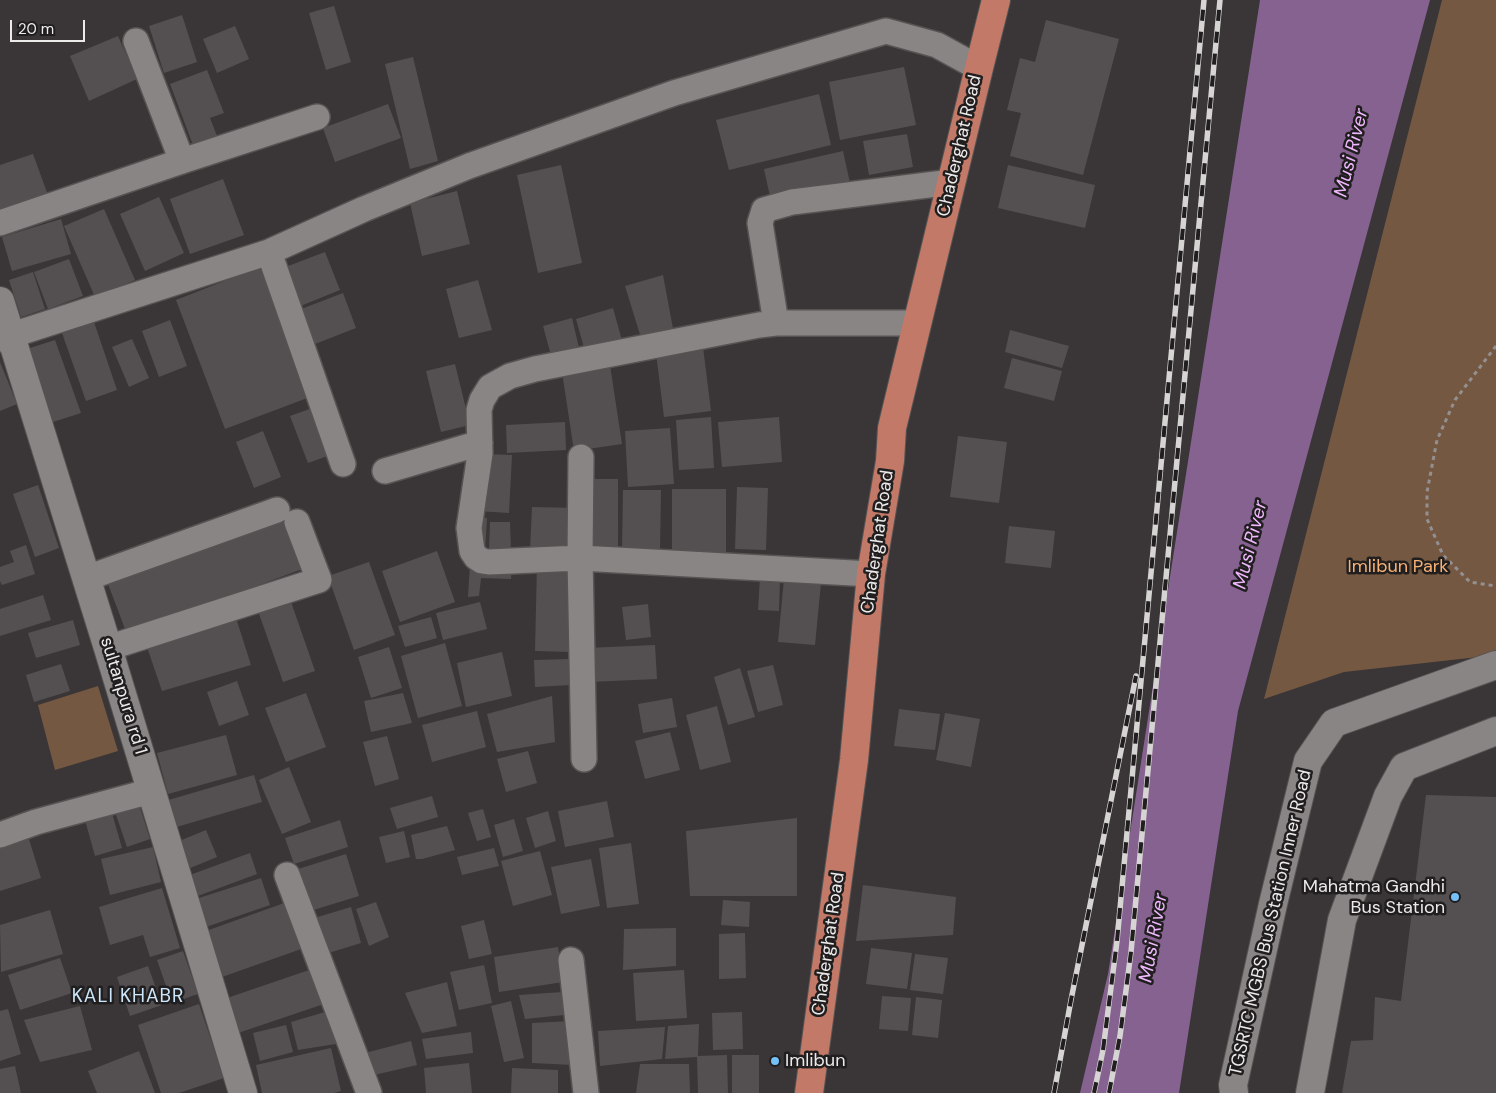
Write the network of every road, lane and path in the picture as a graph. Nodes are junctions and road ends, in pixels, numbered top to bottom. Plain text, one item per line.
1 (996, 0) edge
2 (136, 41) dead end
3 (979, 68) junction
4 (317, 117) dead end
5 (182, 161) junction
6 (952, 182) junction
7 (0, 223) edge
8 (269, 252) junction
9 (0, 301) edge
10 (776, 323) junction
11 (918, 323) junction
12 (5, 338) edge
13 (1496, 346) edge
14 (480, 443) junction
15 (581, 457) dead end
16 (343, 464) dead end
17 (385, 470) dead end
18 (580, 558) junction
19 (871, 574) junction
20 (87, 578) junction
21 (1496, 586) edge
22 (108, 648) junction
23 (1496, 664) edge
24 (1496, 731) edge
25 (584, 759) dead end
26 (151, 791) junction
27 (0, 835) edge
28 (287, 875) dead end
29 (571, 960) dead end
30 (243, 1093) edge
31 (369, 1093) edge
32 (586, 1093) edge
33 (809, 1093) edge
34 (1234, 1093) edge
35 (1310, 1093) edge

1 - 3 main road, Chaderghat Road
2 - 5 street
3 - 6 main road, Chaderghat Road
3 - 8 street
4 - 5 street
5 - 7 street
6 - 10 street
6 - 11 main road, Chaderghat Road
8 - 12 street
8 - 16 street
9 - 12 street, sultanpura rd 1
10 - 11 street
10 - 14 street
11 - 19 main road, Chaderghat Road
12 - 20 street, sultanpura rd 1
13 - 21 path
14 - 17 street
14 - 18 street
15 - 18 street
18 - 19 street
18 - 25 street
19 - 33 main road, Chaderghat Road
20 - 22 street, sultanpura rd 1
20 - 22 street
22 - 26 street, sultanpura rd 1
23 - 34 street, TGSRTC MGBS Bus Station Inner Road
24 - 35 street
26 - 27 street
26 - 30 street, sultanpura rd 1
28 - 31 street
29 - 32 street

